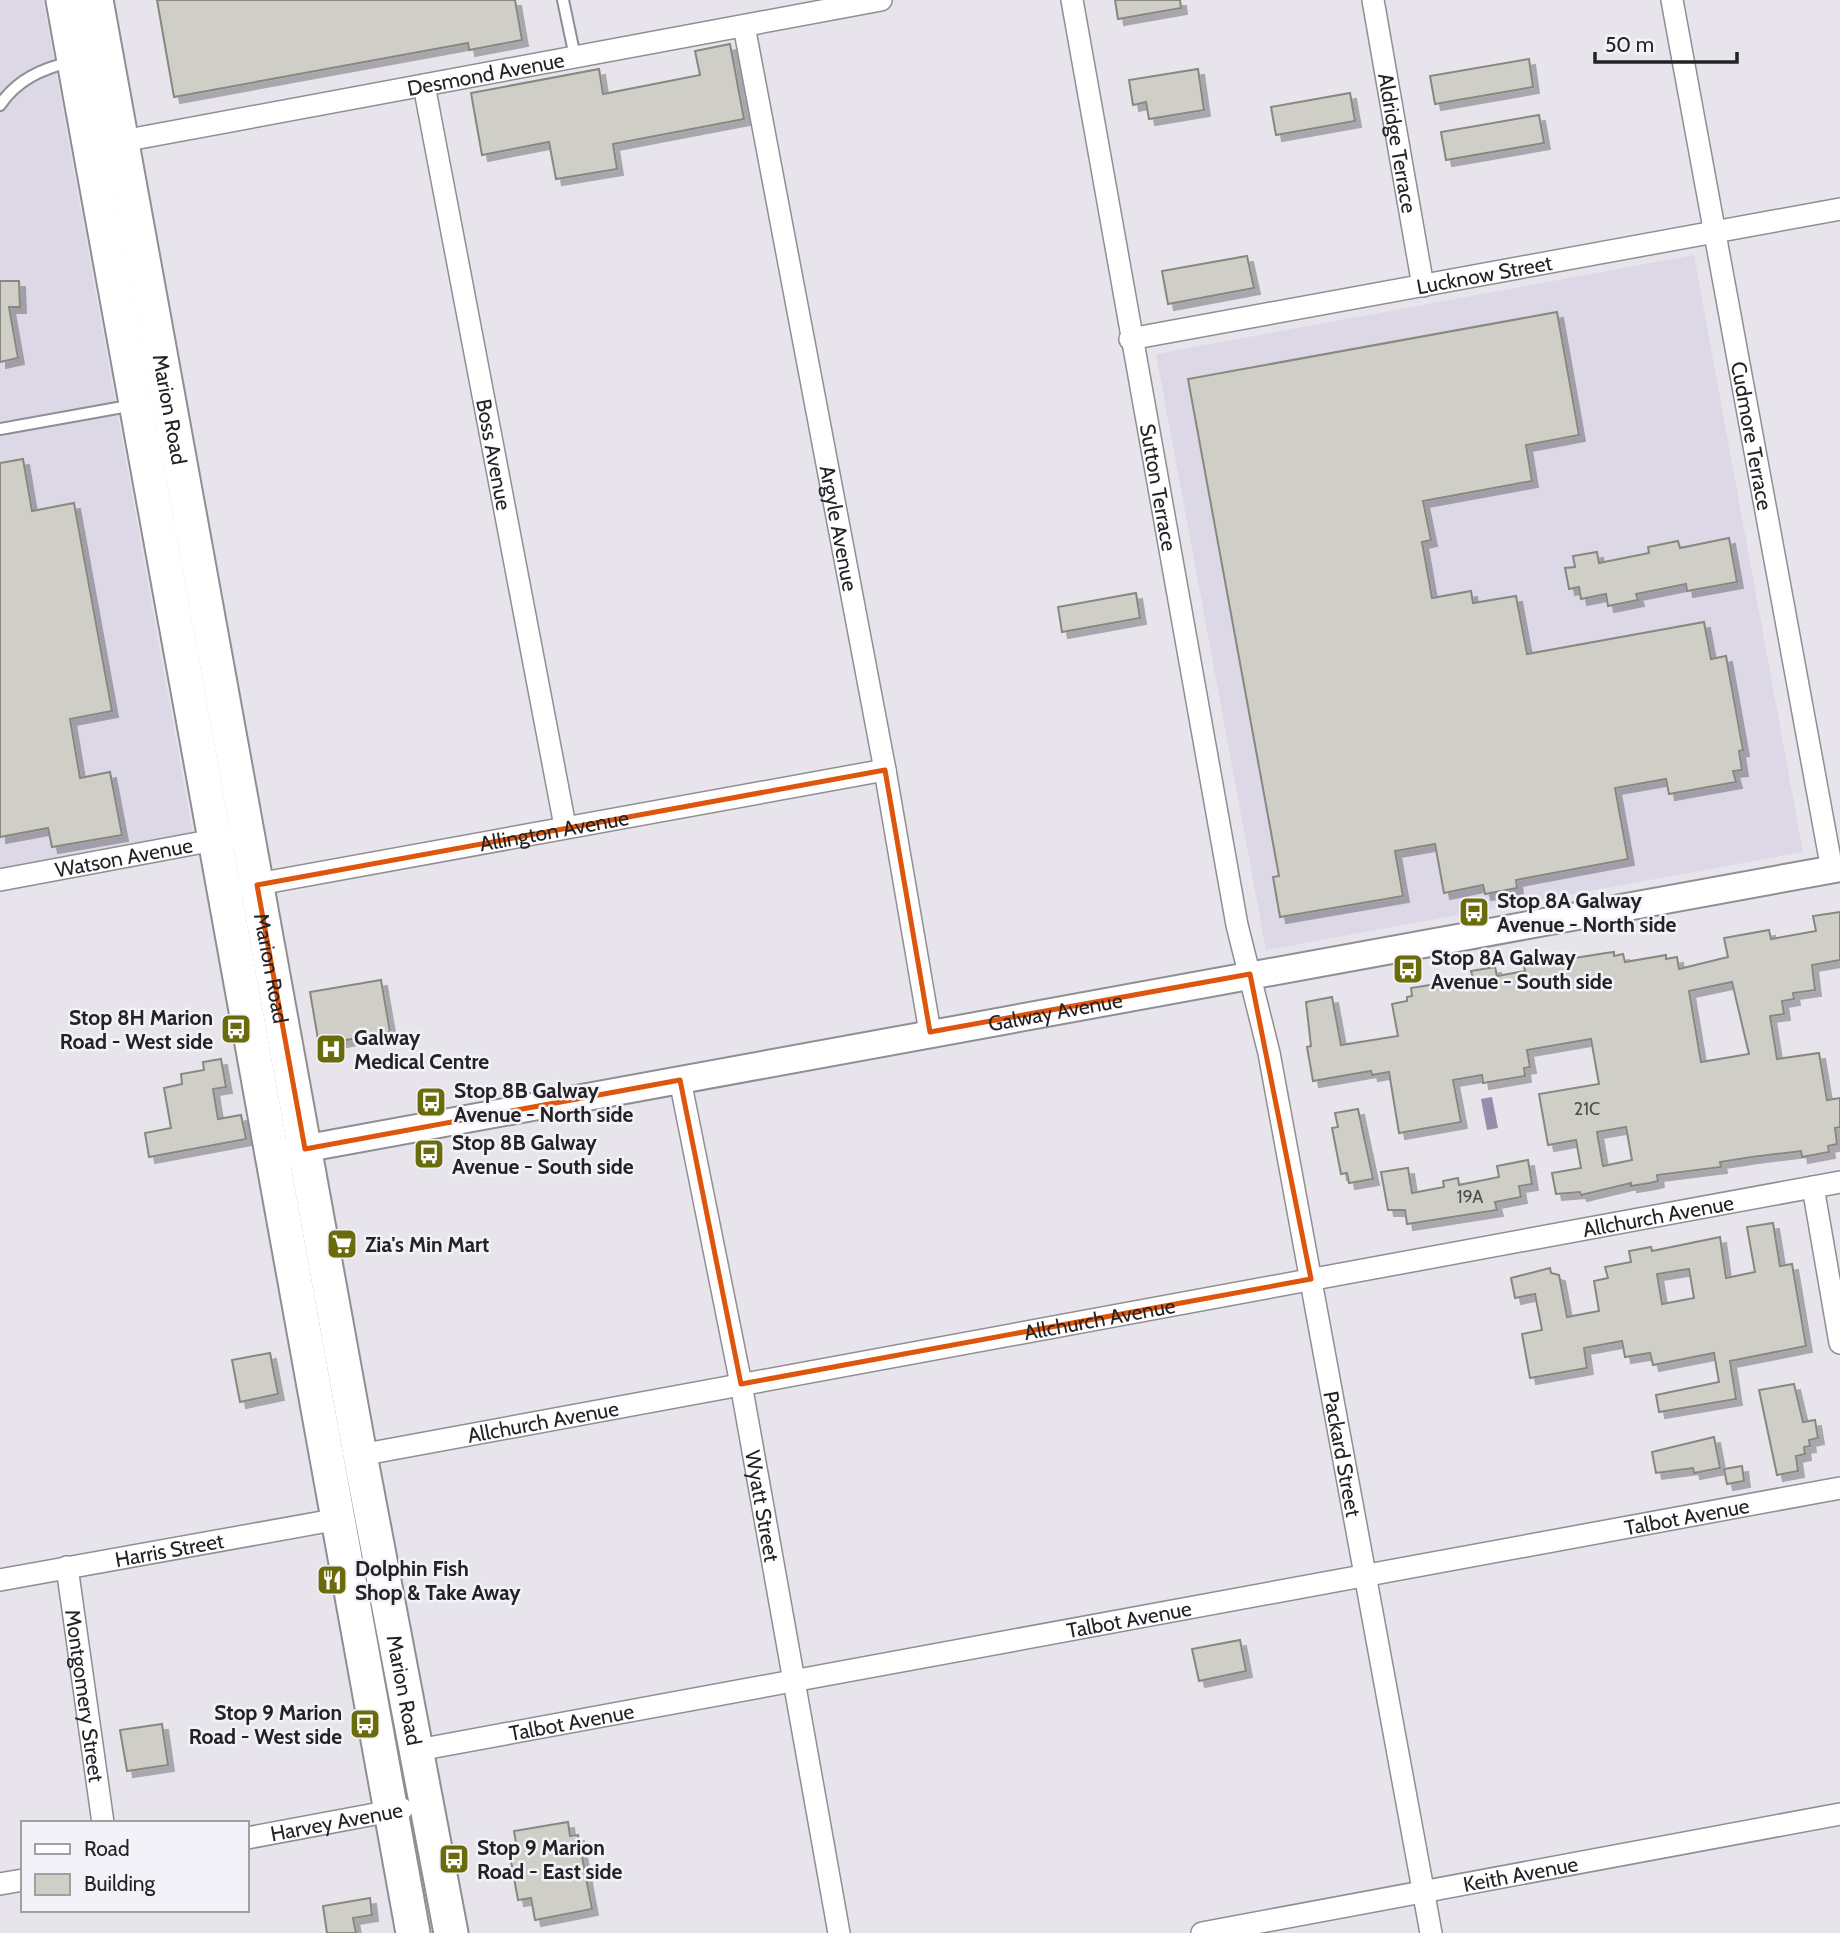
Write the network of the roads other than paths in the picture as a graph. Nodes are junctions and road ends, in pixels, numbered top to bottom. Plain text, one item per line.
1 (63, 0) edge
2 (96, 0) edge
3 (563, 0) edge
4 (881, 0) edge
5 (1072, 0) edge
6 (1373, 0) edge
7 (1672, 0) edge
8 (744, 26) junction
9 (575, 57) junction
10 (90, 58) junction
11 (424, 85) junction
12 (0, 105) edge
13 (105, 145) junction
14 (1840, 209) edge
15 (1717, 233) junction
16 (1423, 286) junction
17 (1130, 339) junction
18 (152, 402) junction
19 (0, 429) edge
20 (885, 770) junction
21 (565, 826) junction
22 (248, 834) junction
23 (213, 841) junction
24 (1836, 869) edge
25 (0, 880) edge
26 (257, 885) junction
27 (223, 891) junction
28 (1250, 974) junction
29 (930, 1032) junction
30 (680, 1080) junction
31 (305, 1149) junction
32 (272, 1154) junction
33 (1840, 1182) edge
34 (1813, 1187) junction
35 (1311, 1279) junction
36 (1840, 1343) edge
37 (741, 1384) junction
38 (360, 1455) junction
39 (1840, 1488) edge
40 (339, 1519) junction
41 (67, 1567) junction
42 (1365, 1576) junction
43 (0, 1580) edge
44 (793, 1681) junction
45 (418, 1750) junction
46 (428, 1804) junction
47 (391, 1811) junction
48 (1840, 1814) edge
49 (103, 1821) edge
50 (248, 1839) edge
51 (21, 1880) edge
52 (0, 1884) edge
53 (1423, 1894) junction
54 (413, 1933) edge
55 (452, 1933) edge
56 (839, 1933) edge
57 (1202, 1933) edge
58 (1431, 1933) edge

1 - 10 main road, Marion Road
2 - 10 main road, Marion Road
3 - 9 lane
4 - 8 street, Desmond Avenue
5 - 17 street, Sutton Terrace
6 - 16 street, Aldridge Terrace
7 - 15 street, Cudmore Terrace
8 - 9 street, Desmond Avenue
8 - 20 street, Argyle Avenue
9 - 11 street, Desmond Avenue
10 - 12 lane
10 - 13 main road, Marion Road
11 - 13 street, Desmond Avenue
11 - 21 street, Boss Avenue
13 - 18 main road, Marion Road
14 - 15 street, Lucknow Street
15 - 16 street, Lucknow Street
15 - 24 street, Cudmore Terrace
16 - 17 street, Lucknow Street
17 - 28 street, Sutton Terrace
18 - 19 lane
18 - 22 main road, Marion Road
18 - 23 main road, Marion Road
20 - 21 street, Allington Avenue
20 - 29 street, Argyle Avenue
21 - 26 street, Allington Avenue
22 - 23 street, Watson Avenue
22 - 26 main road, Marion Road
23 - 25 street, Watson Avenue
23 - 27 main road, Marion Road
24 - 28 street, Galway Avenue
26 - 27 street, Allington Avenue
26 - 31 main road, Marion Road
27 - 32 main road, Marion Road
28 - 29 street, Galway Avenue
28 - 35 street, Packard Street
29 - 30 street, Galway Avenue
30 - 31 street, Galway Avenue
30 - 37 street, Wyatt Street
31 - 32 street, Galway Avenue
31 - 38 main road, Marion Road
32 - 40 main road, Marion Road
33 - 34 street, Allchurch Avenue
34 - 35 street, Allchurch Avenue
34 - 36 street
35 - 37 street, Allchurch Avenue
35 - 42 street, Packard Street
37 - 38 street, Allchurch Avenue
37 - 44 street, Wyatt Street
38 - 45 main road, Marion Road
39 - 42 street, Talbot Avenue
40 - 41 street, Harris Street
40 - 47 main road, Marion Road
41 - 43 street, Harris Street
41 - 49 street, Montgomery Street
42 - 44 street, Talbot Avenue
42 - 53 street, Packard Street
44 - 45 street, Talbot Avenue
44 - 56 street, Wyatt Street
45 - 46 main road, Marion Road
46 - 47 street, Harvey Avenue
46 - 55 main road, Marion Road
47 - 50 street, Harvey Avenue
47 - 54 main road, Marion Road
48 - 53 street, Keith Avenue
51 - 52 street
53 - 57 street, Keith Avenue
53 - 58 street, Packard Street

